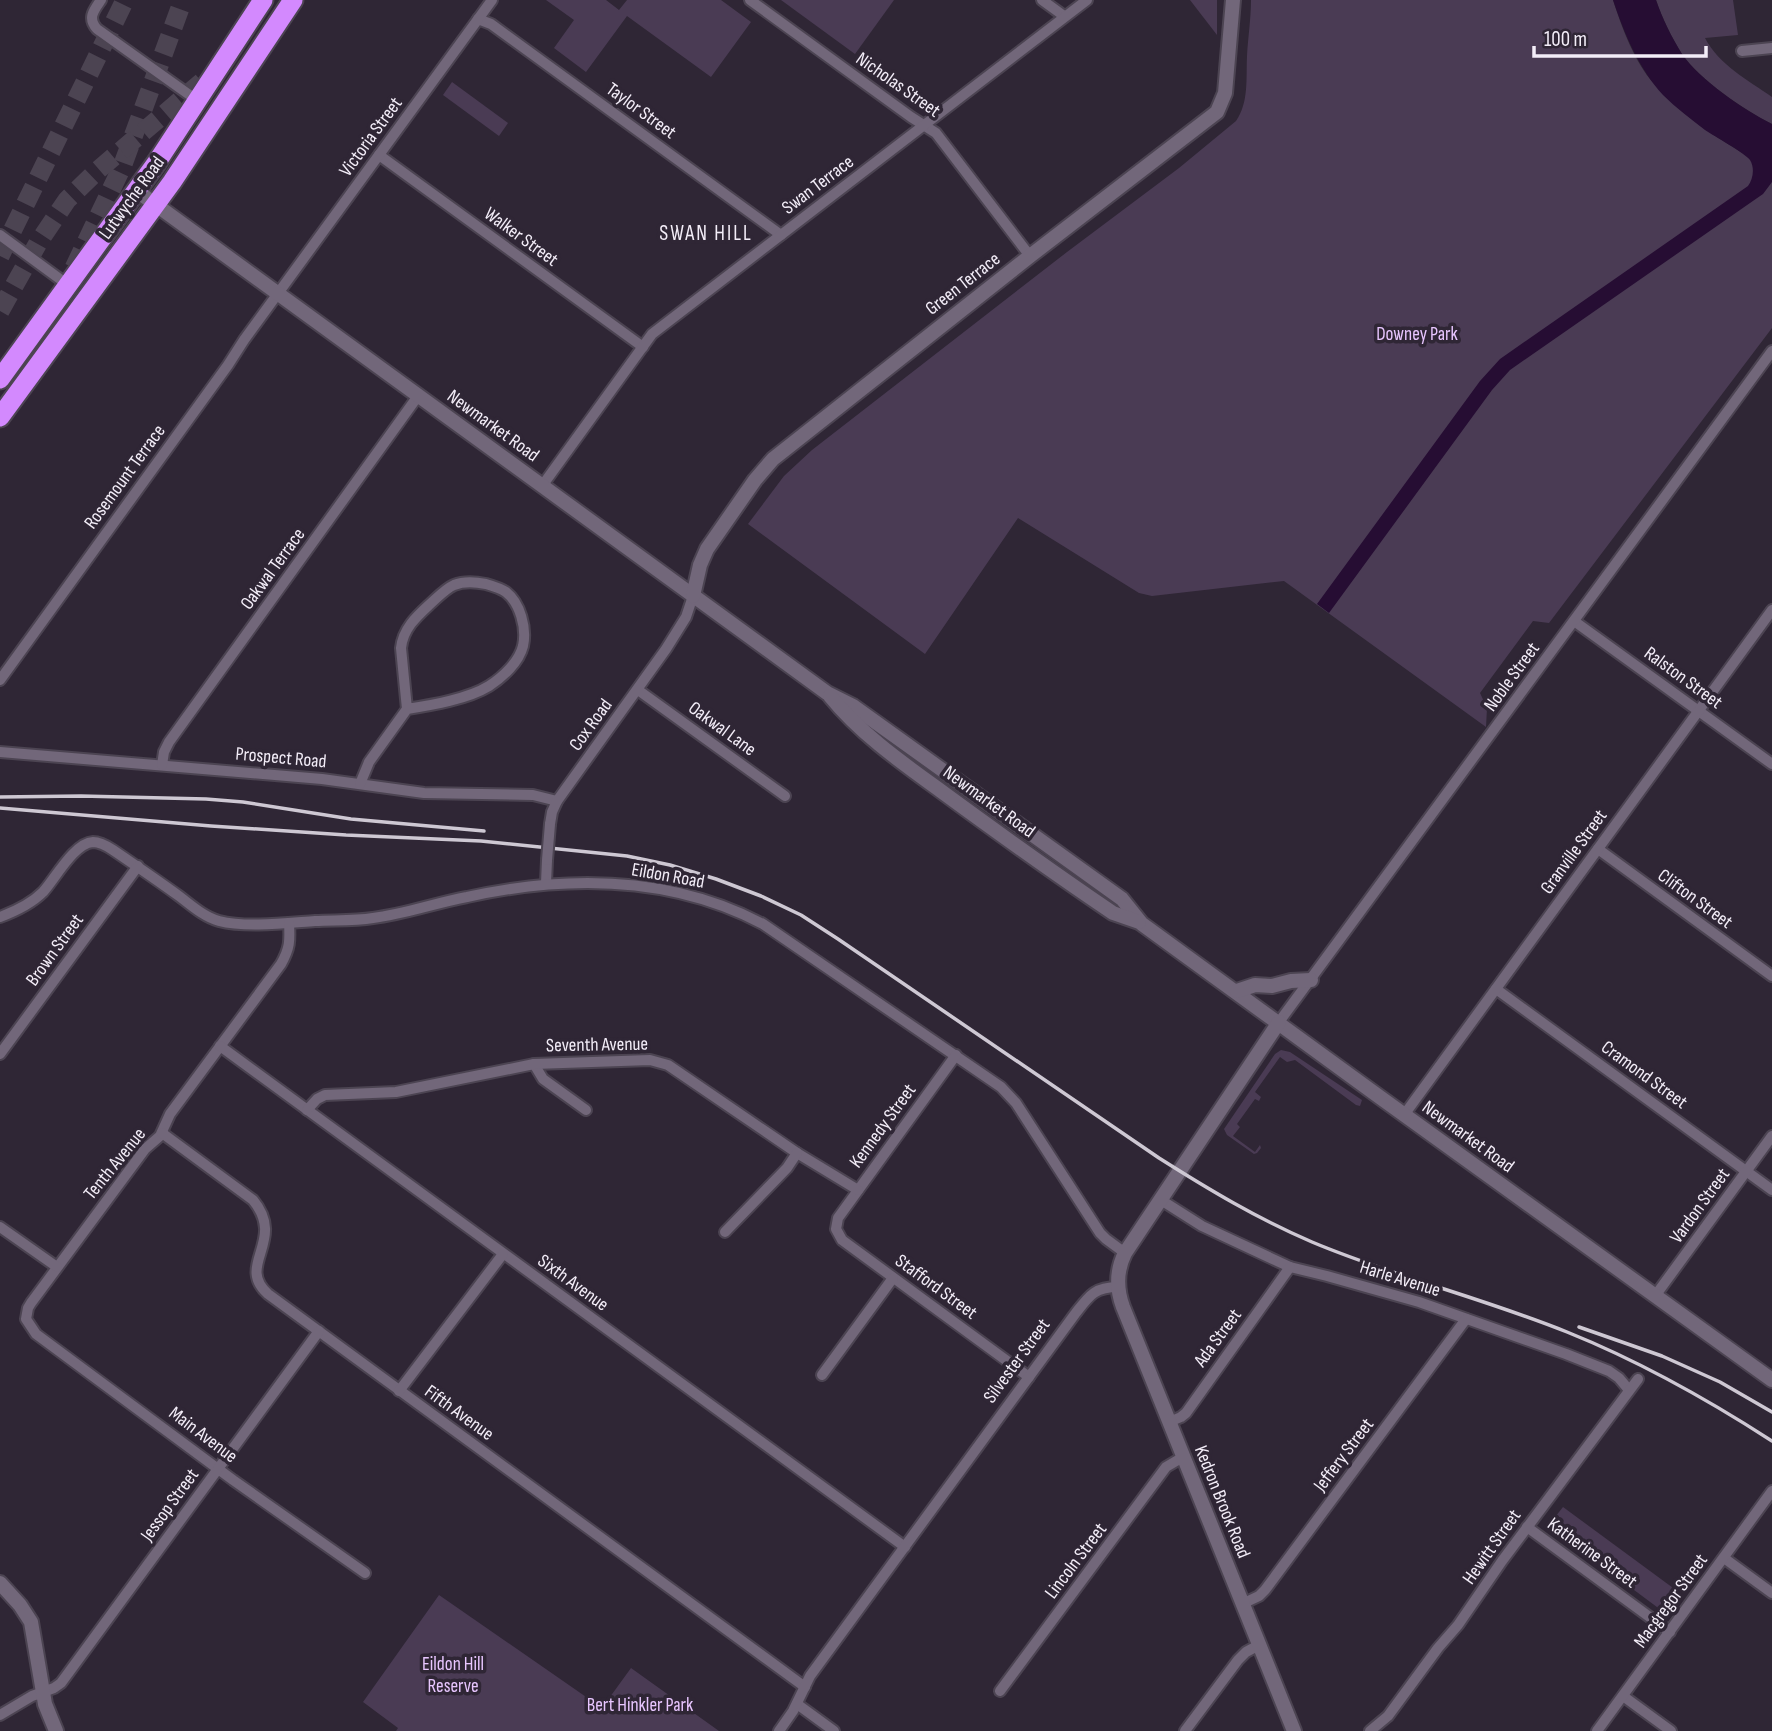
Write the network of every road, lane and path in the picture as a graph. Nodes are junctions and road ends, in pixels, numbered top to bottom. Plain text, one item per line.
1 (101, 0) edge
2 (263, 0) edge
3 (293, 0) edge
4 (492, 0) edge
5 (750, 0) edge
6 (1042, 0) edge
7 (1087, 0) edge
8 (1233, 0) edge
9 (1064, 16) junction
10 (478, 19) junction
11 (1772, 48) edge
12 (1742, 51) dead end
13 (198, 101) junction
14 (924, 126) junction
15 (379, 155) junction
16 (137, 191) junction
17 (156, 204) junction
18 (0, 235) edge
19 (782, 235) junction
20 (1030, 256) junction
21 (68, 285) junction
22 (278, 294) junction
23 (643, 347) junction
24 (1772, 351) edge
25 (0, 379) edge
26 (418, 396) junction
27 (0, 417) edge
28 (542, 486) junction
29 (693, 596) junction
30 (1772, 610) edge
31 (1574, 621) junction
32 (0, 680) edge
33 (638, 690) junction
34 (407, 709) junction
35 (1699, 710) junction
36 (0, 752) edge
37 (1772, 764) edge
38 (162, 765) junction
39 (360, 784) junction
40 (785, 796) dead end
41 (557, 801) junction
42 (1598, 849) junction
43 (138, 866) junction
44 (546, 883) junction
45 (0, 917) edge
46 (289, 923) junction
47 (1772, 976) edge
48 (1311, 980) junction
49 (1496, 989) junction
50 (1237, 991) junction
51 (1279, 1022) junction
52 (220, 1046) junction
53 (0, 1054) edge
54 (956, 1055) junction
55 (534, 1064) junction
56 (307, 1110) junction
57 (586, 1110) dead end
58 (1404, 1115) junction
59 (162, 1133) junction
60 (1772, 1136) edge
61 (797, 1153) junction
62 (1746, 1171) junction
63 (858, 1190) junction
64 (1772, 1190) edge
65 (1161, 1200) junction
66 (838, 1218) joint
67 (0, 1227) edge
68 (725, 1232) dead end
69 (1125, 1253) junction
70 (503, 1254) junction
71 (1290, 1267) junction
72 (57, 1268) junction
73 (892, 1278) junction
74 (1118, 1287) junction
75 (1656, 1296) junction
76 (26, 1319) joint
77 (1466, 1319) junction
78 (319, 1331) junction
79 (822, 1375) dead end
80 (1029, 1377) junction
81 (1637, 1379) dead end
82 (1772, 1380) edge
83 (1629, 1390) junction
84 (400, 1391) junction
85 (1169, 1422) junction
86 (1183, 1457) junction
87 (218, 1468) junction
88 (1772, 1492) edge
89 (1527, 1527) junction
90 (905, 1548) junction
91 (1724, 1558) junction
92 (365, 1573) dead end
93 (0, 1583) edge
94 (1772, 1593) edge
95 (1242, 1604) junction
96 (1670, 1632) junction
97 (1259, 1645) junction
98 (805, 1687) junction
99 (1000, 1691) dead end
100 (43, 1692) junction
101 (1623, 1696) junction
102 (797, 1704) junction
103 (0, 1715) edge
104 (56, 1731) edge
105 (779, 1731) edge
106 (834, 1731) edge
107 (1185, 1731) edge
108 (1294, 1731) edge
109 (1370, 1731) edge
110 (1597, 1731) edge
111 (1671, 1731) edge

1 - 13 street
2 - 13 highway, Lutwyche Road
3 - 17 highway, Lutwyche Road
4 - 10 street, Victoria Street
5 - 14 street, Nicholas Street
6 - 9 street
7 - 9 street, Swan Terrace
8 - 20 main road, Green Terrace
9 - 14 street, Swan Terrace
10 - 15 street, Victoria Street
10 - 19 street, Taylor Street
11 - 12 street
13 - 16 highway, Lutwyche Road
14 - 19 street, Swan Terrace
14 - 20 street, Nicholas Street
15 - 22 street, Victoria Street
15 - 23 street, Walker Street
16 - 17 main road, Newmarket Road
16 - 21 highway, Lutwyche Road
17 - 22 main road, Newmarket Road
17 - 27 highway, Lutwyche Road
18 - 21 street
19 - 23 street, Swan Terrace
20 - 29 main road, Green Terrace
21 - 25 highway, Lutwyche Road
22 - 26 main road, Newmarket Road
22 - 32 street, Rosemount Terrace
23 - 28 street, Swan Terrace
24 - 31 street, Noble Street
26 - 28 main road, Newmarket Road
26 - 38 street, Oakwal Terrace
28 - 29 main road, Newmarket Road
29 - 33 street, Cox Road
29 - 50 main road, Newmarket Road
30 - 35 street, Granville Street
31 - 35 street, Ralston Street
31 - 48 street, Noble Street
33 - 40 street, Oakwal Lane
33 - 41 street, Cox Road
34 - 34 street
34 - 39 street
35 - 37 street, Ralston Street
35 - 42 street, Granville Street
36 - 38 street, Prospect Road
38 - 39 street, Prospect Road
39 - 41 street, Prospect Road
41 - 44 street, Cox Road, bridge
42 - 47 street, Clifton Street
42 - 49 street, Granville Street
43 - 45 street, Eildon Road
43 - 46 street, Eildon Road
43 - 53 street, Brown Street
44 - 46 street, Eildon Road
44 - 54 street, Eildon Road
46 - 52 street, Tenth Avenue
48 - 50 main road
48 - 51 street, Noble Street
49 - 58 street, Granville Street
49 - 62 street, Cramond Street
50 - 51 main road, Newmarket Road
51 - 58 main road, Newmarket Road
51 - 65 main road
52 - 56 street, Sixth Avenue
52 - 59 street, Tenth Avenue
54 - 63 street, Kennedy Street
54 - 69 street, Eildon Road
55 - 56 street, Seventh Avenue
55 - 57 street
55 - 61 street, Seventh Avenue
56 - 70 street, Sixth Avenue
58 - 75 main road, Newmarket Road
59 - 72 street, Tenth Avenue
59 - 78 street, Fifth Avenue
60 - 62 street, Vardon Street
61 - 63 street, Seventh Avenue
61 - 68 street
62 - 64 street, Cramond Street
62 - 75 street, Vardon Street
63 - 66 street, Kennedy Street
65 - 69 main road
65 - 71 street, Harle Avenue
66 - 73 street, Stafford Street
67 - 72 street
69 - 74 main road
70 - 84 street
70 - 90 street, Sixth Avenue
71 - 77 street, Harle Avenue
71 - 85 street, Ada Street
72 - 76 street, Tenth Avenue
73 - 79 street
73 - 80 street, Stafford Street
74 - 80 street, Silvester Street
74 - 85 main road, Kedron Brook Road
75 - 82 main road, Newmarket Road
76 - 87 street, Main Avenue
77 - 83 street, Harle Avenue
77 - 95 street, Jeffery Street
78 - 84 street, Fifth Avenue
78 - 87 street, Jessop Street
80 - 90 street, Silvester Street
81 - 83 street, Hewitt Street
83 - 89 street, Hewitt Street
84 - 98 street, Fifth Avenue
85 - 86 main road, Kedron Brook Road
86 - 95 main road, Kedron Brook Road
86 - 99 street, Lincoln Street
87 - 92 street, Main Avenue
87 - 100 street, Jessop Street
88 - 91 street, Macgregor Street
89 - 96 street, Katherine Street
89 - 109 street, Hewitt Street
90 - 98 street, Silvester Street
91 - 94 street
91 - 96 street, Macgregor Street
93 - 100 main road
95 - 97 main road, Kedron Brook Road
96 - 101 street, Macgregor Street
97 - 107 street
97 - 108 main road, Kedron Brook Road
98 - 102 street, Silvester Street
100 - 103 street, Jessop Street
100 - 104 main road
101 - 110 street, Macgregor Street
101 - 111 street
102 - 105 street, Silvester Street
102 - 106 street

